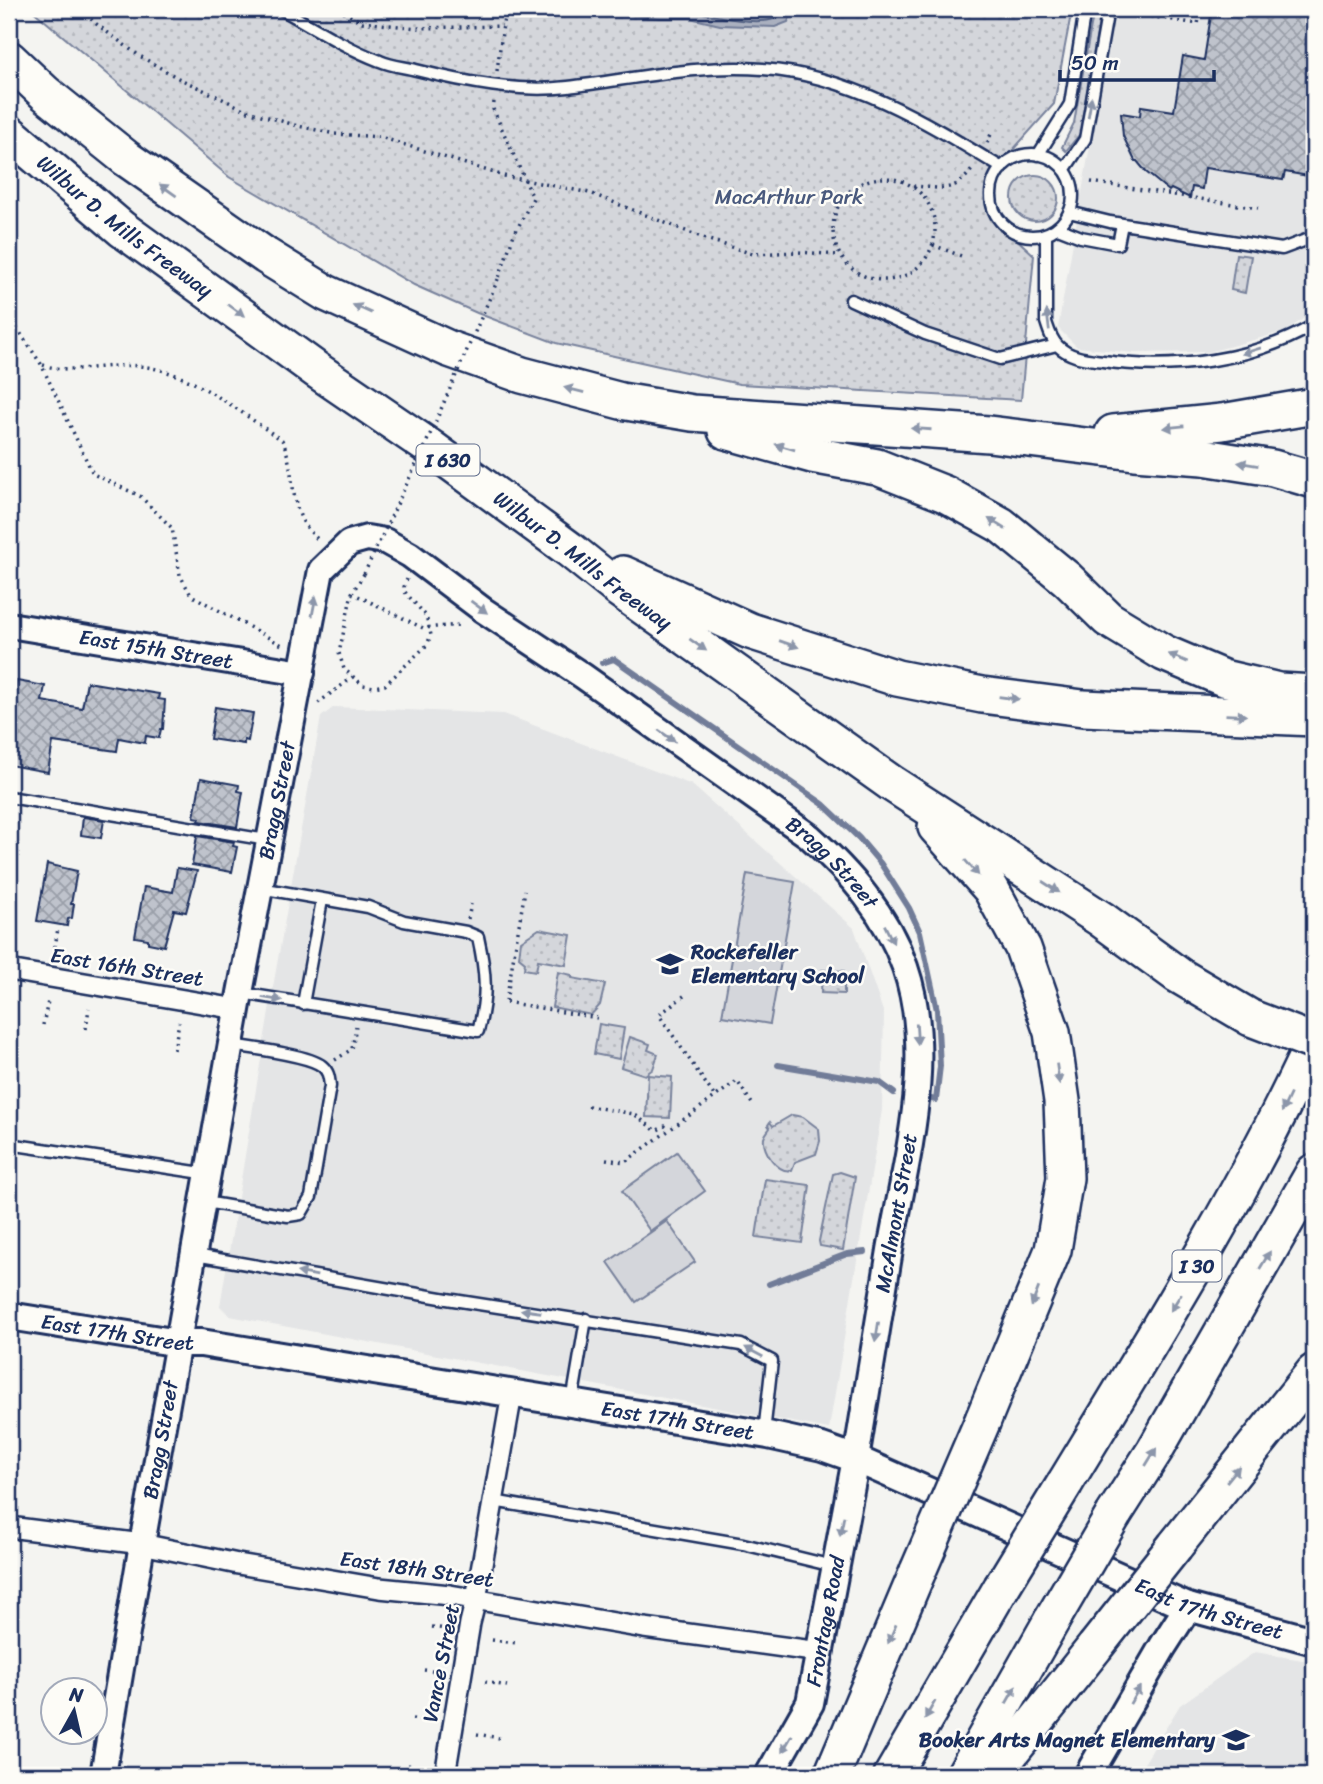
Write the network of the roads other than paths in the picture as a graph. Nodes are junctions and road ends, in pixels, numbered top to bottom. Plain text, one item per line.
1 (281, 9) edge
2 (1085, 9) edge
3 (1108, 9) edge
4 (9, 59) edge
5 (17, 142) edge
6 (1038, 155) junction
7 (1002, 168) junction
8 (1065, 169) junction
9 (1069, 212) junction
10 (1122, 224) junction
11 (1058, 228) junction
12 (1046, 234) junction
13 (1314, 237) edge
14 (851, 300) dead end
15 (1314, 325) edge
16 (1057, 345) junction
17 (621, 401) junction
18 (1314, 405) edge
19 (989, 434) junction
20 (1314, 480) edge
21 (569, 549) junction
22 (9, 625) edge
23 (302, 673) junction
24 (1314, 693) edge
25 (1314, 718) edge
26 (891, 783) junction
27 (9, 797) edge
28 (268, 840) junction
29 (260, 888) junction
30 (323, 900) junction
31 (905, 967) joint
32 (9, 970) edge
33 (239, 1001) junction
34 (303, 1004) junction
35 (1314, 1041) edge
36 (231, 1045) junction
37 (9, 1144) edge
38 (1314, 1172) edge
39 (209, 1174) junction
40 (205, 1202) junction
41 (195, 1255) junction
42 (9, 1316) edge
43 (586, 1319) junction
44 (179, 1343) junction
45 (1314, 1372) edge
46 (512, 1394) junction
47 (572, 1402) junction
48 (764, 1434) junction
49 (856, 1458) junction
50 (493, 1501) junction
51 (9, 1527) edge
52 (142, 1544) junction
53 (835, 1567) junction
54 (476, 1599) junction
55 (1188, 1607) junction
56 (1314, 1641) edge
57 (820, 1652) junction
58 (103, 1775) edge
59 (445, 1775) edge
60 (769, 1775) edge
61 (832, 1775) edge
62 (892, 1775) edge
63 (964, 1775) edge
64 (993, 1775) edge
65 (1088, 1775) edge

1 - 7 lane
2 - 6 lane
8 -> 3 lane
17 -> 4 highway
5 -> 21 highway, Wilbur D. Mills Freeway / I 630
6 - 7 lane
6 - 8 lane
7 - 12 lane
8 - 9 lane
9 - 10 lane
9 - 11 lane
10 - 11 lane
10 - 13 lane
11 - 12 lane
16 -> 12 lane
14 - 16 lane
15 -> 16 lane
19 -> 17 highway
24 -> 17 highway
18 -> 19 highway
20 -> 19 highway
21 -> 25 highway
21 -> 26 highway, Wilbur D. Mills Freeway / I 630
22 - 23 street, East 15th Street
23 - 28 street, Bragg Street
23 -> 31 street, Bragg Street
26 -> 35 highway, bridge
26 -> 61 highway, bridge
27 - 28 lane
28 - 29 street, Bragg Street
29 - 30 lane
29 - 33 street, Bragg Street
30 - 34 lane
30 - 34 lane
31 -> 49 street, McAlmont Street
32 - 33 street, East 16th Street
33 -> 34 lane
33 - 36 street, Bragg Street
35 -> 62 highway, I 30, bridge
36 - 39 street, Bragg Street
36 - 40 lane
37 - 39 lane
63 -> 38 highway, I 30, bridge
39 - 40 street, Bragg Street
40 - 41 street, Bragg Street
43 -> 41 lane
41 - 44 street, Bragg Street
42 - 44 main road, East 17th Street
43 - 47 lane
48 -> 43 lane
44 - 46 main road, East 17th Street
44 - 52 street, Bragg Street
64 -> 45 highway, bridge
46 - 47 main road, East 17th Street
46 - 50 street, Vance Street
47 - 48 main road, East 17th Street
48 - 49 main road, East 17th Street
49 -> 53 main road, Frontage Road
49 - 55 main road, East 17th Street
50 - 53 lane
50 - 54 street, Vance Street
51 - 52 street, East 18th Street
52 - 54 street, East 18th Street
52 - 58 street, Bragg Street
53 - 57 main road, Frontage Road
54 - 57 street, East 18th Street
54 - 59 street, Vance Street
55 - 56 main road, East 17th Street
65 -> 55 main road
57 -> 60 main road, Frontage Road

